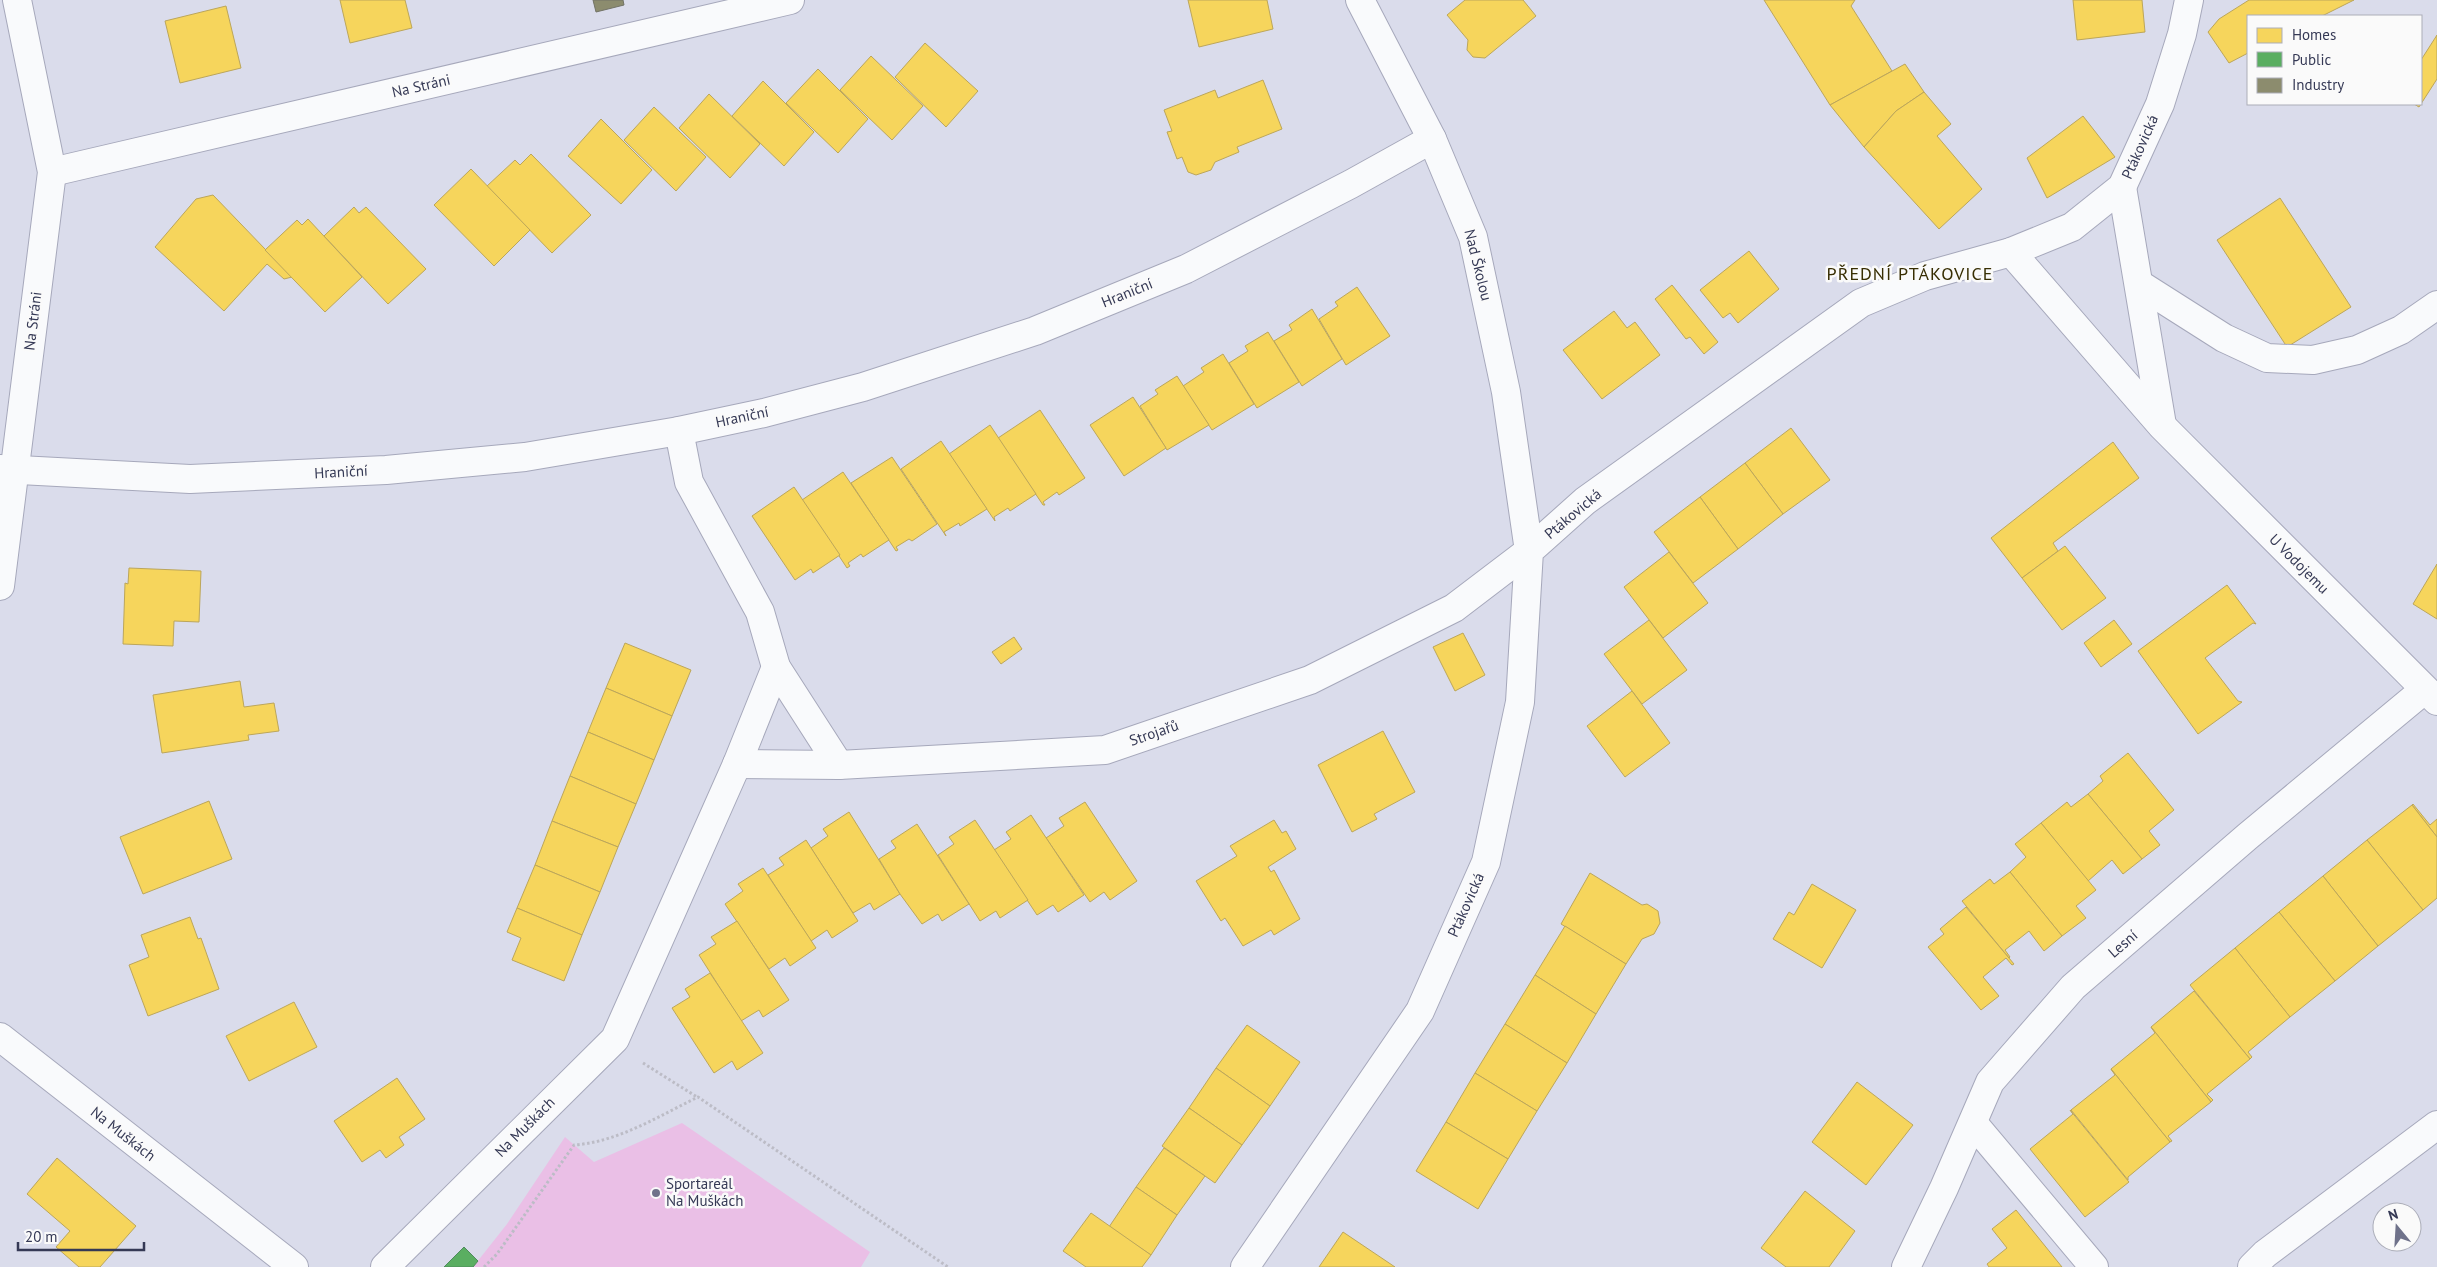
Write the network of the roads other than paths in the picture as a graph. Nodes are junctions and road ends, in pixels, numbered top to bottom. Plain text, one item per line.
1 (17, 0) edge
2 (790, 0) edge
3 (1360, 0) edge
4 (2189, 0) edge
5 (1432, 139) junction
6 (52, 172) junction
7 (2122, 187) junction
8 (2011, 252) junction
9 (2139, 284) junction
10 (2437, 305) edge
11 (2162, 426) junction
12 (679, 431) junction
13 (6, 470) edge
14 (1529, 552) junction
15 (0, 586) edge
16 (776, 667) junction
17 (2431, 695) edge
18 (737, 764) junction
19 (839, 765) junction
20 (0, 1037) edge
21 (1972, 1123) junction
22 (2437, 1125) edge
23 (294, 1267) edge
24 (385, 1267) edge
25 (1245, 1267) edge
26 (1906, 1267) edge
27 (2094, 1267) edge
28 (2252, 1267) edge

1 - 6 street, Na Stráni
2 - 6 street, Na Stráni
3 - 5 street, Nad Školou
4 - 7 street, Ptákovická
5 - 12 street, Hraniční
5 - 14 street, Nad Školou
6 - 13 street, Na Stráni
7 - 8 street, Ptákovická
7 - 9 street
8 - 11 street, U Vodojemu
8 - 14 street, Ptákovická
9 - 10 street
9 - 11 street
11 - 17 street, U Vodojemu
12 - 13 street, Hraniční
12 - 16 street
13 - 15 street
14 - 19 street, Strojařů
14 - 25 street, Ptákovická
16 - 18 street, Na Muškách
16 - 19 street
17 - 21 street, Lesní
18 - 19 street, Strojařů
18 - 24 street, Na Muškách
20 - 23 street, Na Muškách
21 - 26 street, Lesní
21 - 27 street
22 - 28 street

